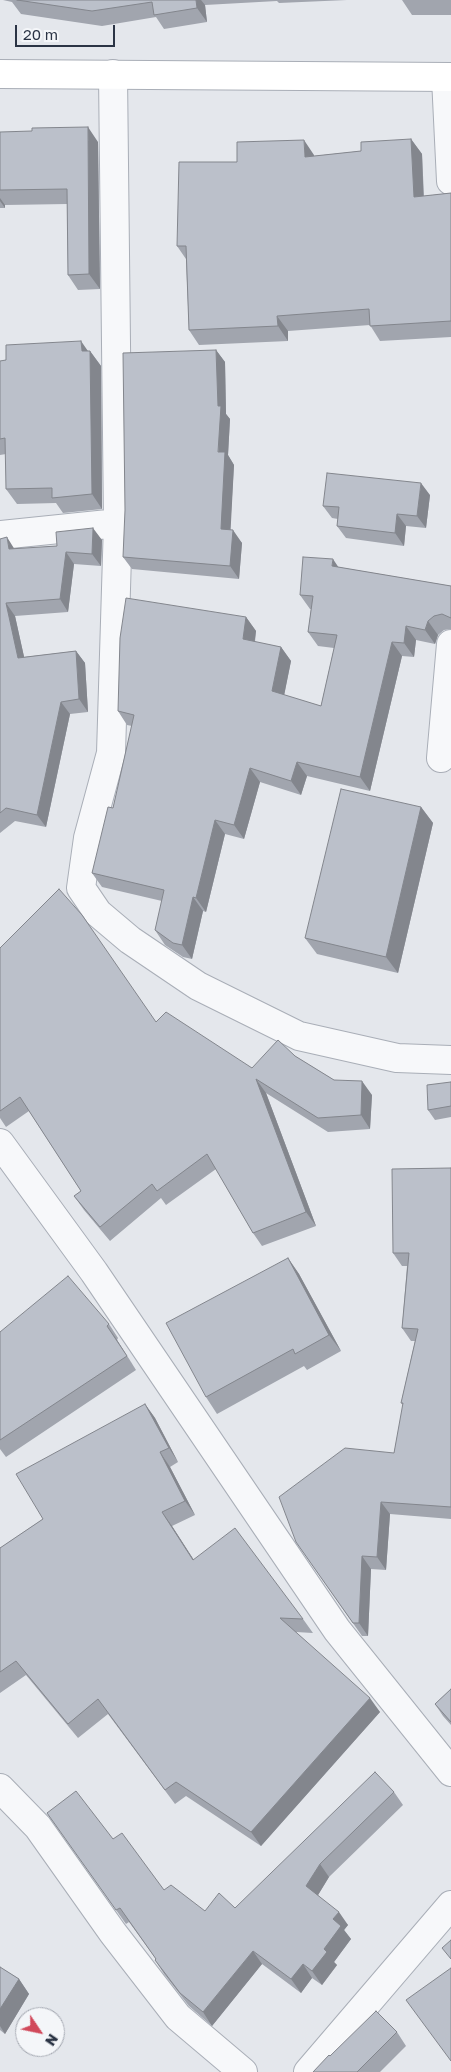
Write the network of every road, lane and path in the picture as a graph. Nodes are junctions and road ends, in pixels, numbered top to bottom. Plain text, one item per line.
1 (0, 74) edge
2 (113, 74) junction
3 (448, 78) edge
4 (451, 181) edge
5 (118, 523) junction
6 (0, 535) edge
7 (451, 644) edge
8 (441, 758) dead end
9 (451, 1060) edge
10 (0, 1143) edge
11 (451, 1772) edge
12 (0, 1788) edge
13 (451, 1905) edge
14 (243, 2072) edge
15 (308, 2072) edge

1 - 2 main road
2 - 3 main road
2 - 5 street
3 - 4 street
5 - 6 street
5 - 9 street
7 - 8 street
10 - 11 street
12 - 14 street
13 - 15 street

